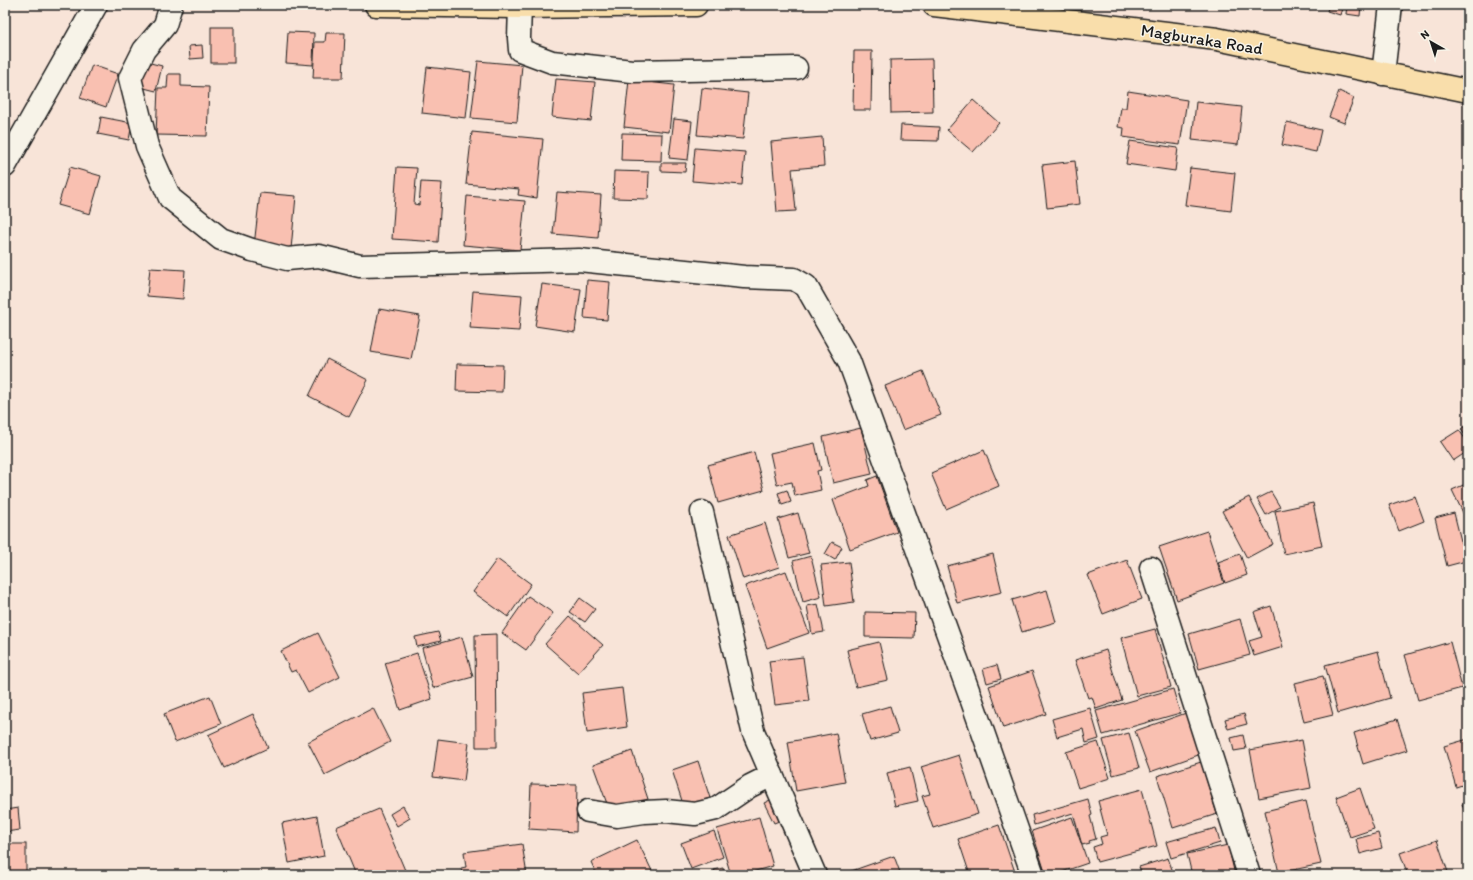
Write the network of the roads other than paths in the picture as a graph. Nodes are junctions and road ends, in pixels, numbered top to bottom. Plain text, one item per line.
1 (96, 5) edge
2 (171, 5) edge
3 (376, 5) edge
4 (696, 5) edge
5 (934, 5) edge
6 (1391, 5) edge
7 (520, 7) junction
8 (796, 68) dead end
9 (1383, 74) junction
10 (1468, 91) edge
11 (5, 166) edge
12 (702, 512) dead end
13 (1151, 568) dead end
14 (772, 775) junction
15 (588, 811) dead end
16 (815, 875) edge
17 (1033, 875) edge
18 (1249, 875) edge

1 - 11 street
2 - 17 street
3 - 7 main road
4 - 7 main road
5 - 9 main road, Magburaka Road
6 - 9 street
7 - 8 street
9 - 10 main road, Magburaka Road
12 - 14 street
13 - 18 street
14 - 15 street
14 - 16 street

